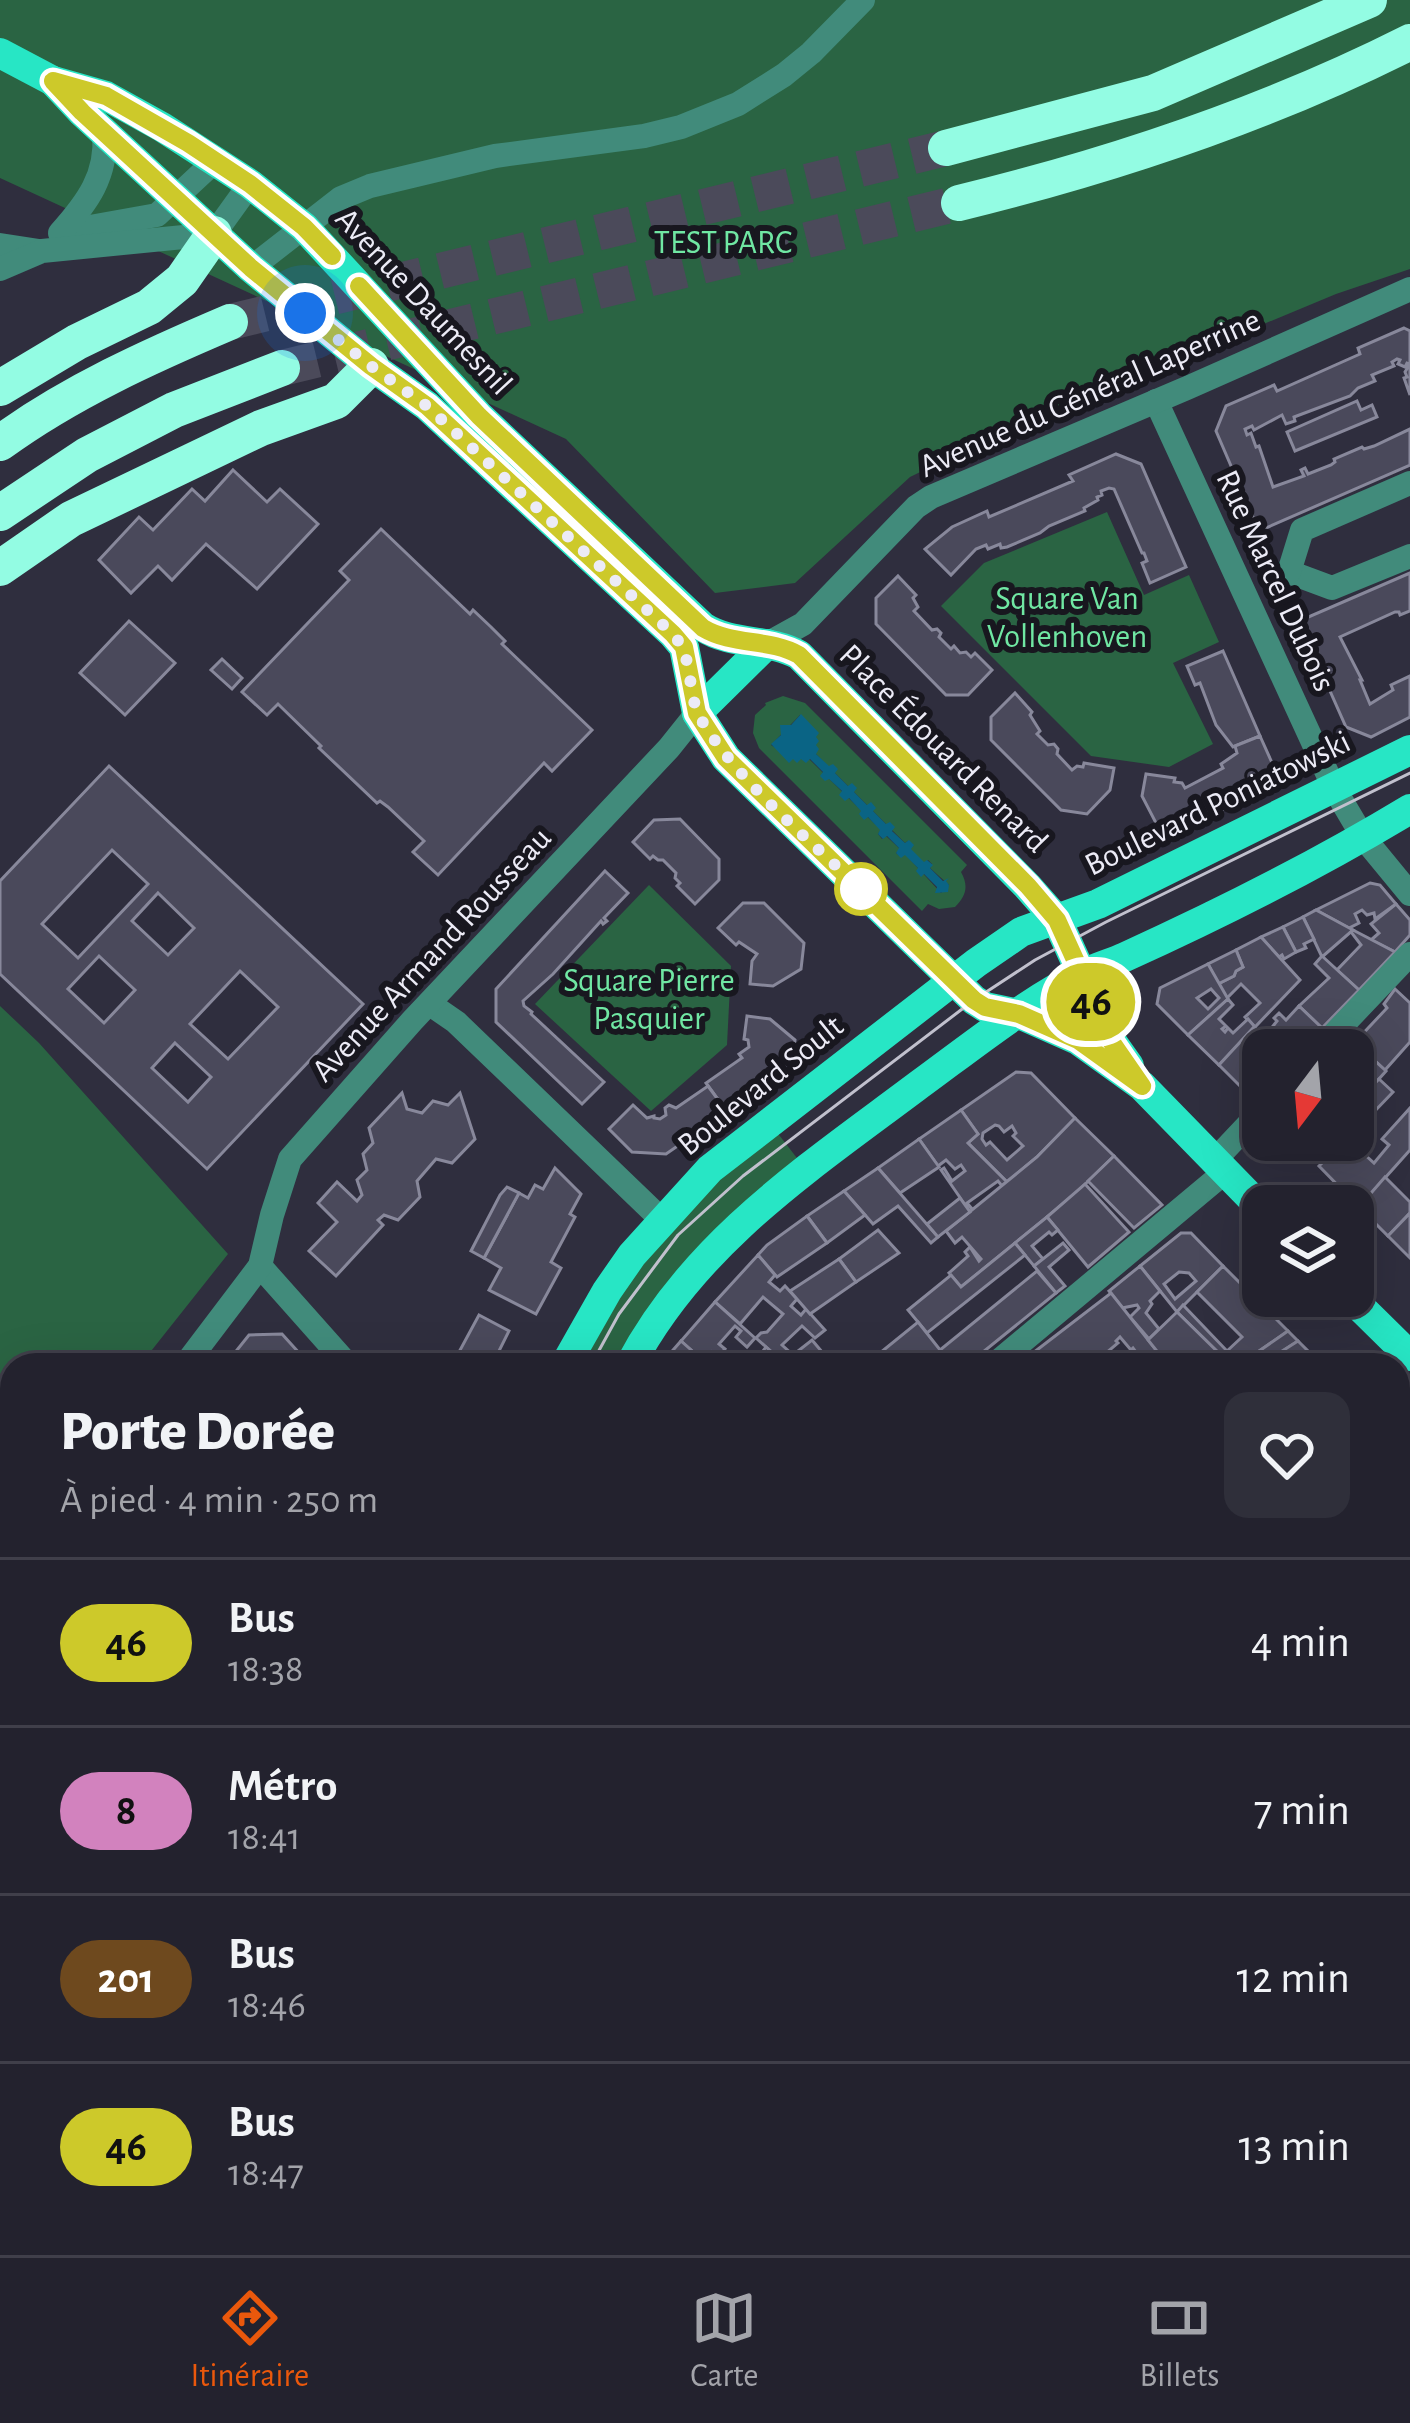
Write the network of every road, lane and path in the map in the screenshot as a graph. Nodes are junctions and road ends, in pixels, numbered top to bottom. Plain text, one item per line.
1 (863, 0) edge
2 (1369, 0) edge
3 (1410, 42) edge
4 (0, 53) edge
5 (53, 81) junction
6 (104, 133) junction
7 (946, 148) tunnel mouth
8 (215, 161) junction
9 (250, 184) junction
10 (175, 197) junction
11 (959, 203) tunnel mouth
12 (304, 227) junction
13 (62, 232) junction
14 (214, 234) junction
15 (0, 245) edge
16 (41, 251) junction
17 (0, 268) edge
18 (251, 268) junction
19 (1410, 289) edge
20 (230, 322) tunnel mouth
21 (403, 332) junction
22 (371, 366) junction
23 (282, 368) tunnel mouth
24 (0, 388) edge
25 (1156, 401) junction
26 (0, 443) edge
27 (1410, 483) edge
28 (0, 513) edge
29 (1410, 556) edge
30 (0, 568) edge
31 (691, 634) junction
32 (767, 644) junction
33 (697, 713) junction
34 (1410, 750) edge
35 (1334, 788) junction
36 (1410, 809) edge
37 (1363, 837) junction
38 (1410, 894) edge
39 (1057, 920) junction
40 (1410, 954) edge
41 (955, 980) junction
42 (1070, 982) junction
43 (421, 1013) junction
44 (1019, 1014) junction
45 (1339, 1029) edge
46 (1142, 1086) junction
47 (1242, 1137) edge
48 (1220, 1167) junction
49 (1242, 1189) edge
50 (662, 1220) junction
51 (260, 1266) junction
52 (1370, 1317) edge
53 (194, 1353) edge
54 (337, 1353) edge
55 (573, 1353) edge
56 (637, 1353) edge
57 (1008, 1353) edge
58 (1407, 1353) edge

1 - 12 street
2 - 7 highway
3 - 11 highway
4 - 5 main road, Avenue Daumesnil
5 - 6 main road, Avenue Daumesnil
5 - 8 main road, Avenue Daumesnil
6 - 10 main road, Avenue Daumesnil
6 - 13 street
8 - 9 main road, Avenue Daumesnil
8 - 10 street
9 - 12 main road, Avenue Daumesnil
9 - 14 street
10 - 13 street
10 - 14 main road, Avenue Daumesnil
12 - 18 street
12 - 21 main road, Avenue Daumesnil
13 - 16 street
14 - 16 street
14 - 18 main road, Avenue Daumesnil
14 - 24 highway
15 - 16 street
16 - 17 street
18 - 22 main road, Avenue Daumesnil
19 - 25 street, Avenue du Général Laperrine
20 - 26 highway
21 - 22 main road
21 - 31 main road, Avenue Daumesnil
22 - 30 highway
22 - 31 main road, Avenue Daumesnil
23 - 28 highway
25 - 32 street, Avenue du Général Laperrine
25 - 35 street, Rue Marcel Dubois
27 - 29 street
31 - 32 main road, Place Édouard Renard
31 - 33 main road
32 - 33 main road
32 - 39 main road, Place Édouard Renard
33 - 41 main road
33 - 43 street, Avenue Armand Rousseau
34 - 35 main road, Boulevard Poniatowski
35 - 37 street, Rue Marcel Dubois
35 - 39 main road, Boulevard Poniatowski
36 - 37 main road
37 - 38 street, Rue Marcel Dubois
37 - 42 main road
39 - 41 main road, Boulevard Soult
39 - 42 main road, Place Édouard Renard
40 - 45 street
41 - 44 main road
41 - 50 main road, Boulevard Soult
42 - 44 main road
42 - 46 main road
43 - 50 street
43 - 51 street, Avenue Armand Rousseau
44 - 46 main road
44 - 56 main road
46 - 48 main road
47 - 48 street
48 - 49 main road
48 - 57 street
50 - 55 main road, Boulevard Soult
51 - 53 street
51 - 54 street
52 - 58 main road

